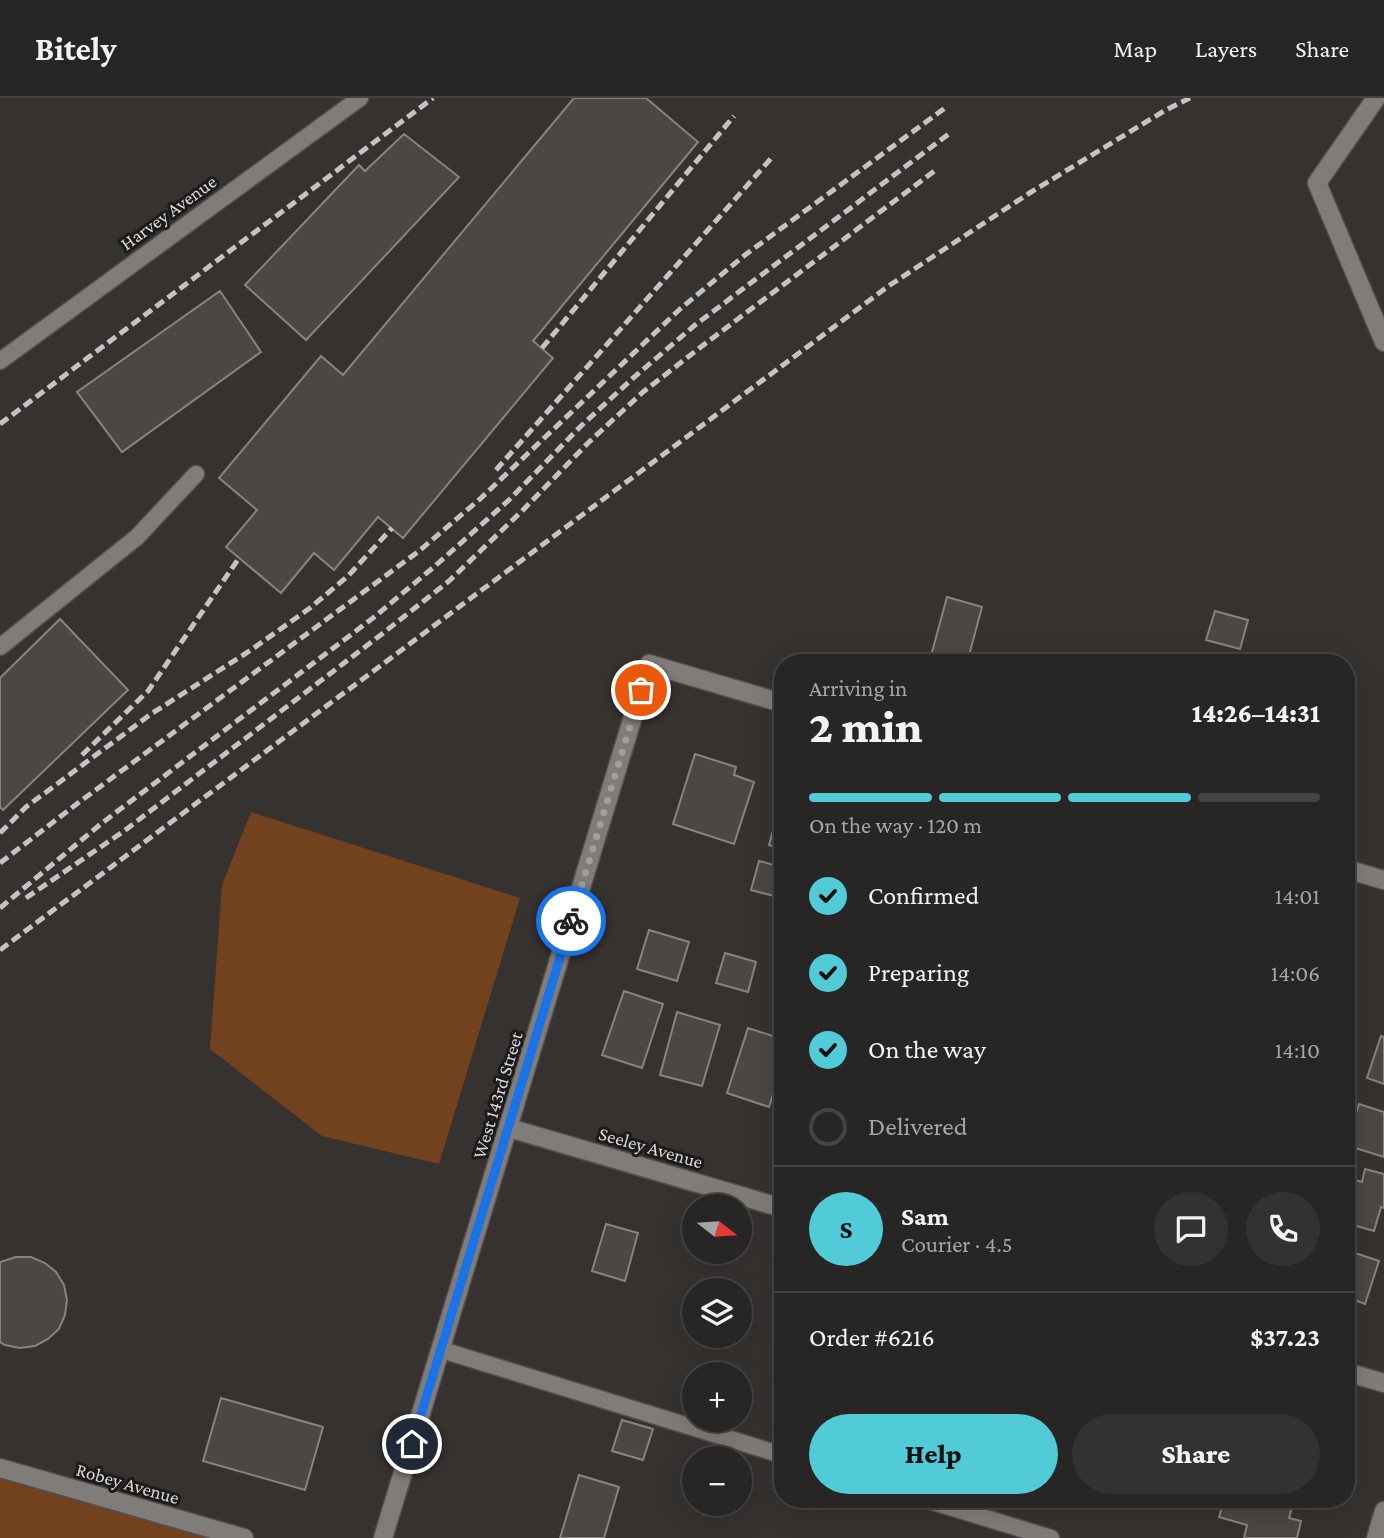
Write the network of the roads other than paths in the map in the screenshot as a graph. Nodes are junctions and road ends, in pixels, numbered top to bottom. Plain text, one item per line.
1 (360, 98) edge
2 (1376, 98) edge
3 (1384, 342) edge
4 (0, 360) edge
5 (196, 474) dead end
6 (0, 647) edge
7 (774, 701) edge
8 (1355, 872) edge
9 (1384, 880) edge
10 (509, 1128) junction
11 (774, 1206) edge
12 (442, 1350) junction
13 (1355, 1375) edge
14 (1384, 1383) edge
15 (774, 1453) edge
16 (0, 1468) edge
17 (953, 1508) edge
18 (1384, 1511) edge
19 (244, 1538) edge
20 (383, 1538) edge
21 (1051, 1538) edge
22 (1376, 1538) edge

1 - 4 lane, Harvey Avenue
2 - 3 street
5 - 6 lane
7 - 10 street, West 143rd Street
8 - 9 street
10 - 11 street, Seeley Avenue
10 - 12 street, West 143rd Street
12 - 15 lane
12 - 20 street, West 143rd Street
13 - 14 street
16 - 19 street, Robey Avenue
17 - 21 lane
18 - 22 street

